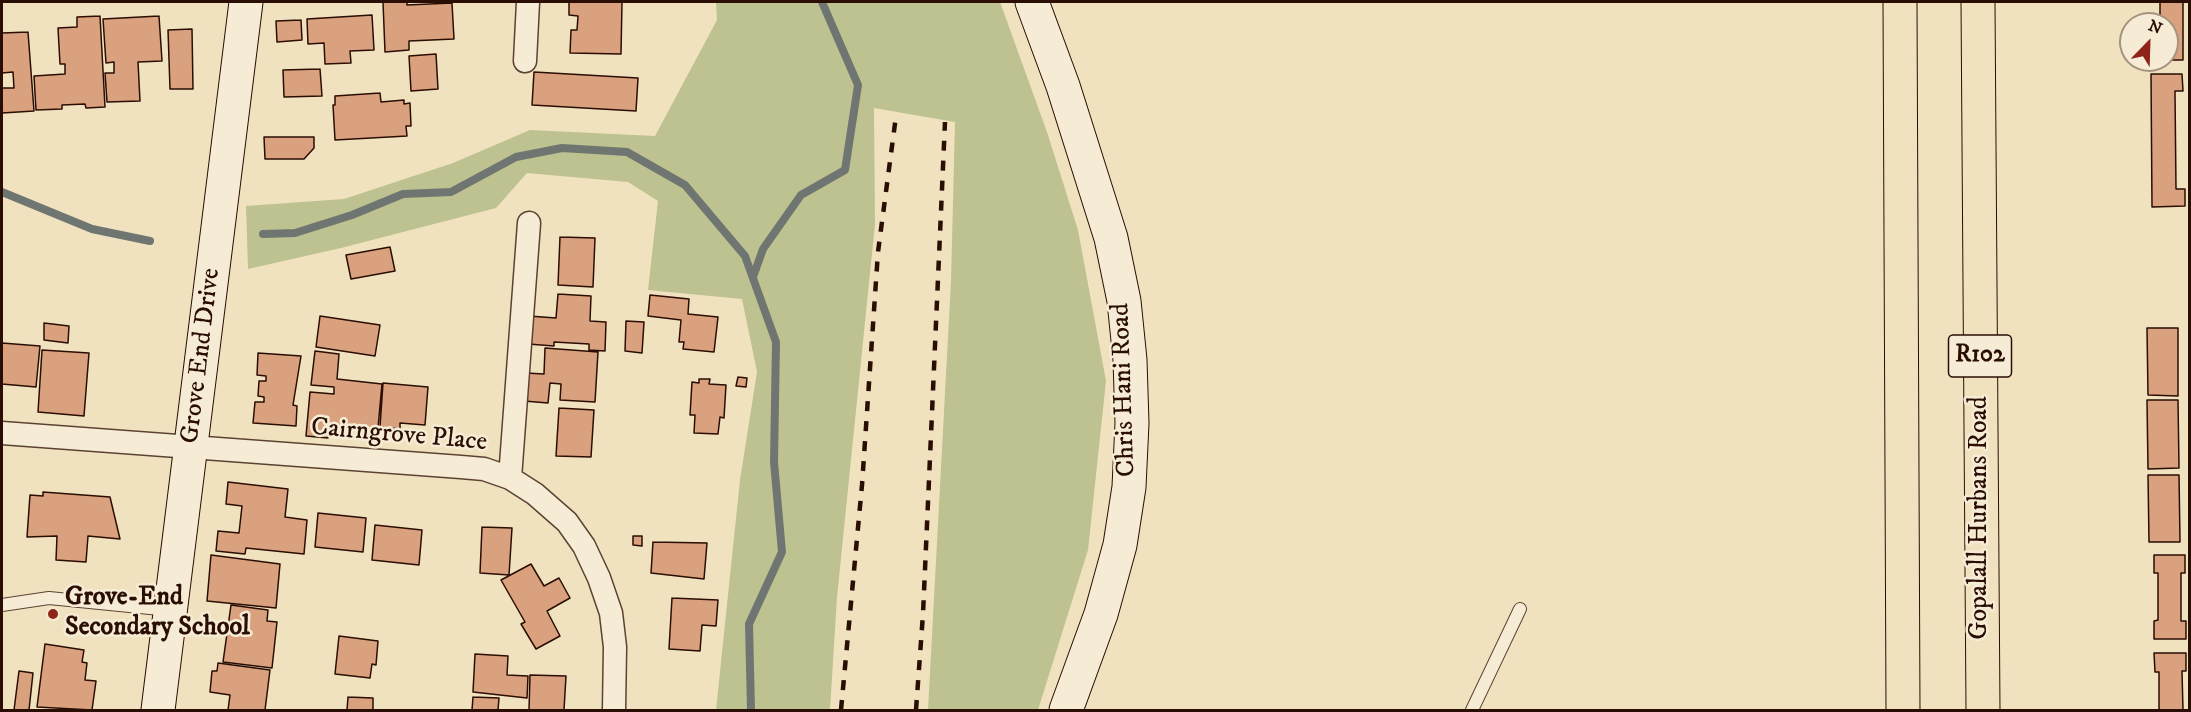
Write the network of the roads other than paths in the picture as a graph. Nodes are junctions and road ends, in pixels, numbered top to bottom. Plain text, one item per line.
1 (246, 2) edge
2 (528, 2) edge
3 (1032, 2) edge
4 (1900, 2) edge
5 (1978, 2) edge
6 (525, 61) dead end
7 (529, 223) dead end
8 (2, 433) edge
9 (191, 448) junction
10 (510, 478) junction
11 (2, 605) edge
12 (1520, 609) dead end
13 (171, 610) junction
14 (158, 711) edge
15 (614, 711) edge
16 (1066, 711) edge
17 (1472, 711) edge
18 (1903, 711) edge
19 (1983, 711) edge

1 - 9 street, Grove End Drive
2 - 6 street
3 - 16 street, Chris Hani Road
4 - 18 highway
5 - 19 highway, Gopalall Hurbans Road / R102
7 - 10 street
8 - 9 street, Cairngrove Place
9 - 10 street, Cairngrove Place
9 - 13 street, Grove End Drive
10 - 15 street, Cairngrove Place
11 - 13 lane
12 - 17 lane
13 - 14 street, Grove End Drive

